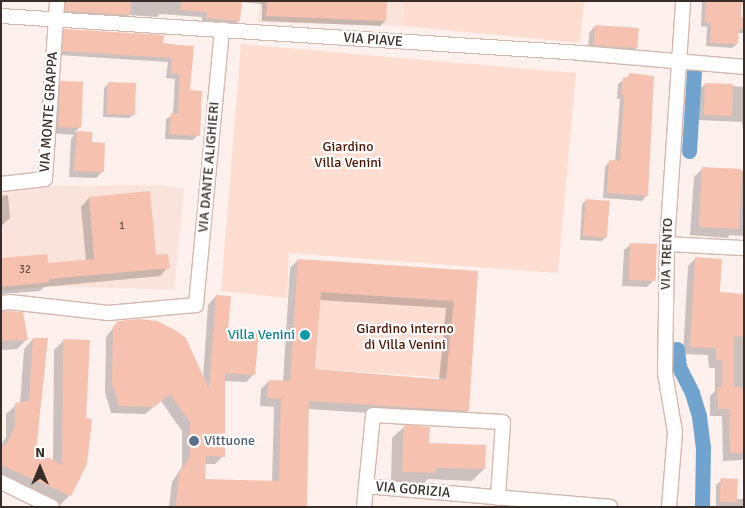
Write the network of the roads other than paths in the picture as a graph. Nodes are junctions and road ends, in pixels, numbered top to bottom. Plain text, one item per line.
1 (57, 1) edge
2 (683, 1) edge
3 (1, 16) edge
4 (56, 19) junction
5 (222, 30) junction
6 (679, 62) junction
7 (744, 67) edge
8 (1, 184) edge
9 (667, 244) junction
10 (744, 248) edge
11 (1, 303) edge
12 (1, 482) edge
13 (366, 486) junction
14 (498, 498) junction
15 (52, 507) edge
16 (364, 507) edge
17 (610, 507) edge
18 (669, 507) edge

1 - 4 street, VIA MONTE GRAPPA
2 - 6 street, VIA TRENTO
3 - 4 street, VIA PIAVE
4 - 5 street, VIA PIAVE
4 - 8 street, VIA MONTE GRAPPA
5 - 6 street, VIA PIAVE
5 - 11 street, VIA DANTE ALIGHIERI
6 - 7 street, VIA PIAVE
6 - 9 street, VIA TRENTO
9 - 10 street
9 - 18 street, VIA TRENTO
12 - 15 street
13 - 14 street, VIA GORIZIA
13 - 14 street
13 - 16 street
14 - 17 street, VIA GORIZIA

